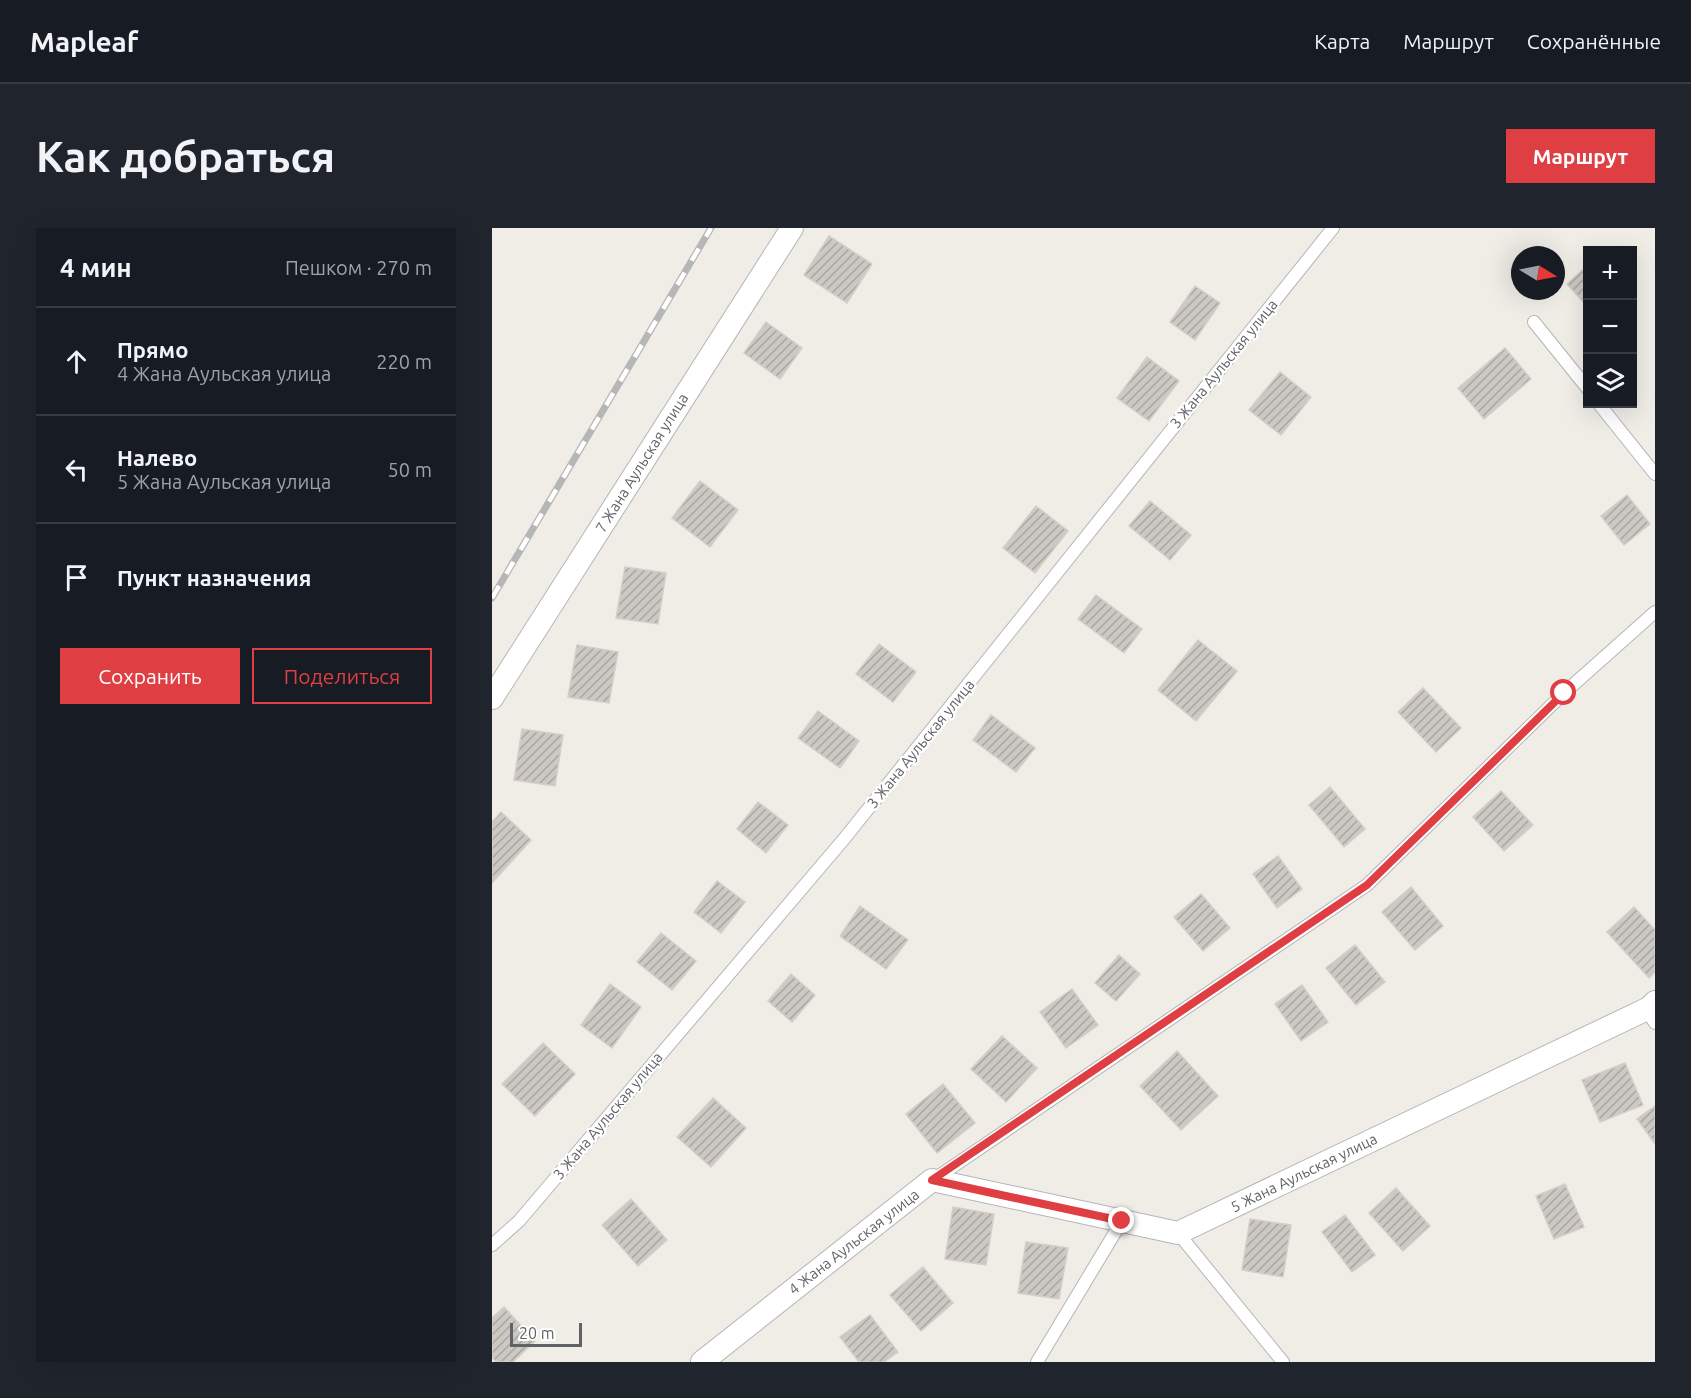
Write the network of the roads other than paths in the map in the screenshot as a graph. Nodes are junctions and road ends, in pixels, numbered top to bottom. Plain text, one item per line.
1 (792, 228) edge
2 (1333, 228) edge
3 (1534, 322) dead end
4 (1583, 384) edge
5 (1602, 408) edge
6 (1655, 474) edge
7 (1655, 612) edge
8 (492, 699) edge
9 (1652, 1011) edge
10 (932, 1180) junction
11 (1122, 1221) junction
12 (1178, 1233) junction
13 (492, 1245) edge
14 (702, 1362) edge
15 (1037, 1362) edge
16 (1283, 1362) edge

1 - 8 street, 7 Жана Аульская улица
2 - 13 lane, 3 Жана Аульская улица
3 - 4 lane
5 - 6 lane
7 - 10 lane, 4 Жана Аульская улица
9 - 12 street, 5 Жана Аульская улица
10 - 11 street
10 - 14 street, 4 Жана Аульская улица
11 - 12 street
11 - 15 lane
12 - 16 lane

